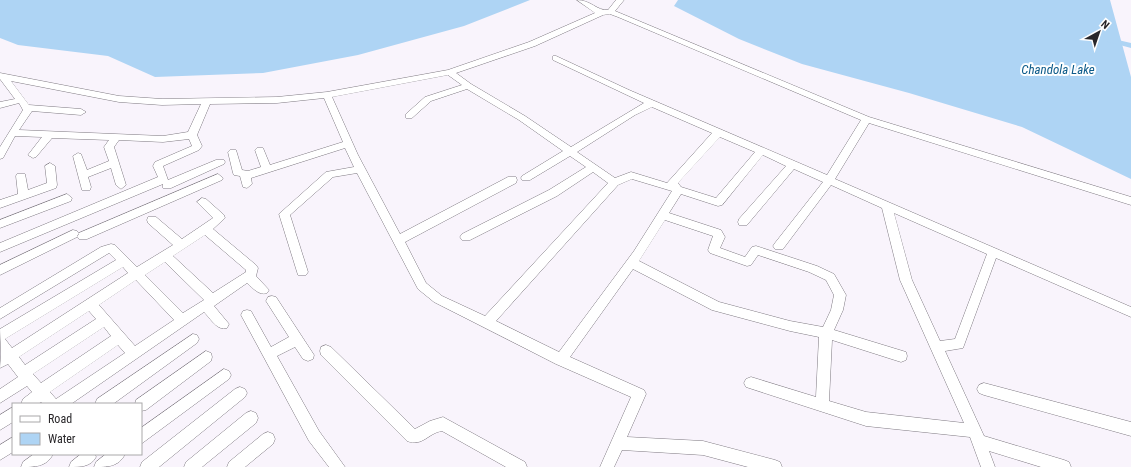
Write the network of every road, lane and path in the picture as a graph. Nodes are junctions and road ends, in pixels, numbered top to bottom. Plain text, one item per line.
1 (581, 0) edge
2 (620, 0) edge
3 (606, 13) junction
4 (556, 58) dead end
5 (450, 72) junction
6 (2, 76) edge
7 (468, 86) junction
8 (327, 95) junction
9 (207, 100) junction
10 (652, 103) junction
11 (24, 104) junction
12 (0, 105) edge
13 (81, 112) dead end
14 (409, 116) dead end
15 (866, 119) junction
16 (719, 132) junction
17 (12, 133) junction
18 (49, 135) junction
19 (192, 135) junction
20 (116, 138) junction
21 (348, 144) junction
22 (260, 150) dead end
23 (762, 150) junction
24 (569, 151) junction
25 (1, 152) edge
26 (233, 152) dead end
27 (33, 155) dead end
28 (78, 156) dead end
29 (220, 162) dead end
30 (114, 163) junction
31 (793, 164) junction
32 (50, 166) dead end
33 (593, 167) junction
34 (267, 169) junction
35 (360, 169) junction
36 (83, 175) junction
37 (21, 176) dead end
38 (218, 178) dead end
39 (526, 178) dead end
40 (512, 180) dead end
41 (830, 180) junction
42 (166, 182) junction
43 (614, 182) junction
44 (121, 185) dead end
45 (86, 187) dead end
46 (678, 190) junction
47 (23, 196) junction
48 (173, 197) junction
49 (67, 198) dead end
50 (1131, 201) edge
51 (202, 202) dead end
52 (0, 204) edge
53 (886, 204) junction
54 (663, 214) junction
55 (152, 220) dead end
56 (743, 222) dead end
57 (0, 224) edge
58 (206, 229) junction
59 (466, 237) dead end
60 (399, 240) junction
61 (180, 245) junction
62 (779, 246) dead end
63 (0, 248) edge
64 (993, 252) junction
65 (165, 255) junction
66 (123, 261) junction
67 (632, 263) junction
68 (0, 270) edge
69 (302, 272) dead end
70 (136, 274) junction
71 (248, 276) junction
72 (263, 290) dead end
73 (272, 301) dead end
74 (90, 303) junction
75 (209, 303) junction
76 (1131, 312) edge
77 (0, 314) edge
78 (247, 315) dead end
79 (105, 320) junction
80 (183, 321) junction
81 (487, 323) junction
82 (223, 324) dead end
83 (826, 333) junction
84 (0, 336) edge
85 (120, 337) junction
86 (193, 339) dead end
87 (298, 340) junction
88 (0, 342) edge
89 (937, 347) junction
90 (326, 351) dead end
91 (134, 354) junction
92 (269, 354) junction
93 (308, 355) dead end
94 (901, 356) dead end
95 (206, 357) dead end
96 (5, 358) edge
97 (561, 360) junction
98 (224, 374) dead end
99 (26, 376) junction
100 (751, 382) dead end
101 (984, 389) dead end
102 (41, 392) junction
103 (240, 393) dead end
104 (0, 397) edge
105 (29, 403) edge
106 (51, 403) edge
107 (61, 403) edge
108 (103, 403) edge
109 (142, 404) edge
110 (822, 405) junction
111 (12, 415) edge
112 (252, 418) dead end
113 (0, 423) edge
114 (1131, 429) edge
115 (142, 436) edge
116 (977, 436) junction
117 (268, 439) dead end
118 (618, 443) junction
119 (12, 445) edge
120 (0, 453) edge
121 (45, 455) edge
122 (117, 455) edge
123 (91, 459) edge
124 (28, 467) edge
125 (76, 467) edge
126 (101, 467) edge
127 (147, 467) edge
128 (191, 467) edge
129 (234, 467) edge
130 (338, 467) edge
131 (520, 467) edge
132 (608, 467) edge
133 (775, 467) edge
134 (988, 467) edge
135 (1064, 467) edge

1 - 3 street
2 - 3 street
3 - 5 street
3 - 15 street
4 - 10 street
5 - 7 street
5 - 8 street
6 - 9 street
6 - 11 street
7 - 14 street
7 - 24 street
8 - 9 street
8 - 21 street
9 - 19 street
10 - 16 street
10 - 24 street
11 - 12 street
11 - 13 street
11 - 17 street
15 - 41 street
15 - 50 street
16 - 23 street
16 - 46 street
17 - 18 street
17 - 25 street
18 - 20 street
18 - 27 street
19 - 20 street
19 - 42 street
20 - 30 street
21 - 34 street
21 - 35 street
22 - 34 street
23 - 31 street
23 - 46 street
24 - 33 street
24 - 39 street
26 - 34 street
28 - 36 street
29 - 42 street
30 - 36 street
30 - 44 street
31 - 41 street
31 - 56 street
32 - 47 street
33 - 43 street
33 - 59 street
35 - 60 street
35 - 69 street
36 - 45 street
37 - 47 street
38 - 48 street
40 - 60 street
41 - 53 street
41 - 62 street
42 - 48 street
42 - 63 street
43 - 46 street
43 - 81 street
46 - 54 street
47 - 52 street
48 - 68 street
49 - 57 street
51 - 58 street
53 - 64 street
53 - 89 street
54 - 67 street
54 - 83 street
55 - 61 street
58 - 61 street
58 - 71 street
60 - 81 street
61 - 65 street
64 - 76 street
64 - 89 street
65 - 70 street
65 - 75 street
66 - 70 street
66 - 77 street
66 - 84 street
67 - 83 street
67 - 97 street
70 - 74 street
70 - 80 street
71 - 72 street
71 - 75 street
73 - 87 street
74 - 79 street
74 - 96 street
75 - 80 street
75 - 82 street
78 - 92 street
79 - 85 street
79 - 99 street
80 - 91 street
81 - 97 street
83 - 94 street
83 - 110 street
85 - 91 street
85 - 102 street
86 - 108 street
87 - 92 street
87 - 93 street
88 - 96 street
89 - 116 street
90 - 131 street
91 - 107 street
92 - 130 street
95 - 109 street
96 - 99 street
97 - 118 street
98 - 115 street
99 - 102 street
99 - 104 street
100 - 110 street
101 - 114 street
102 - 105 street
102 - 106 street
103 - 127 street
110 - 116 street
111 - 113 street
112 - 128 street
116 - 134 street
116 - 135 street
117 - 129 street
118 - 132 street
118 - 133 street
119 - 120 street
121 - 124 street
122 - 126 street
123 - 125 street

